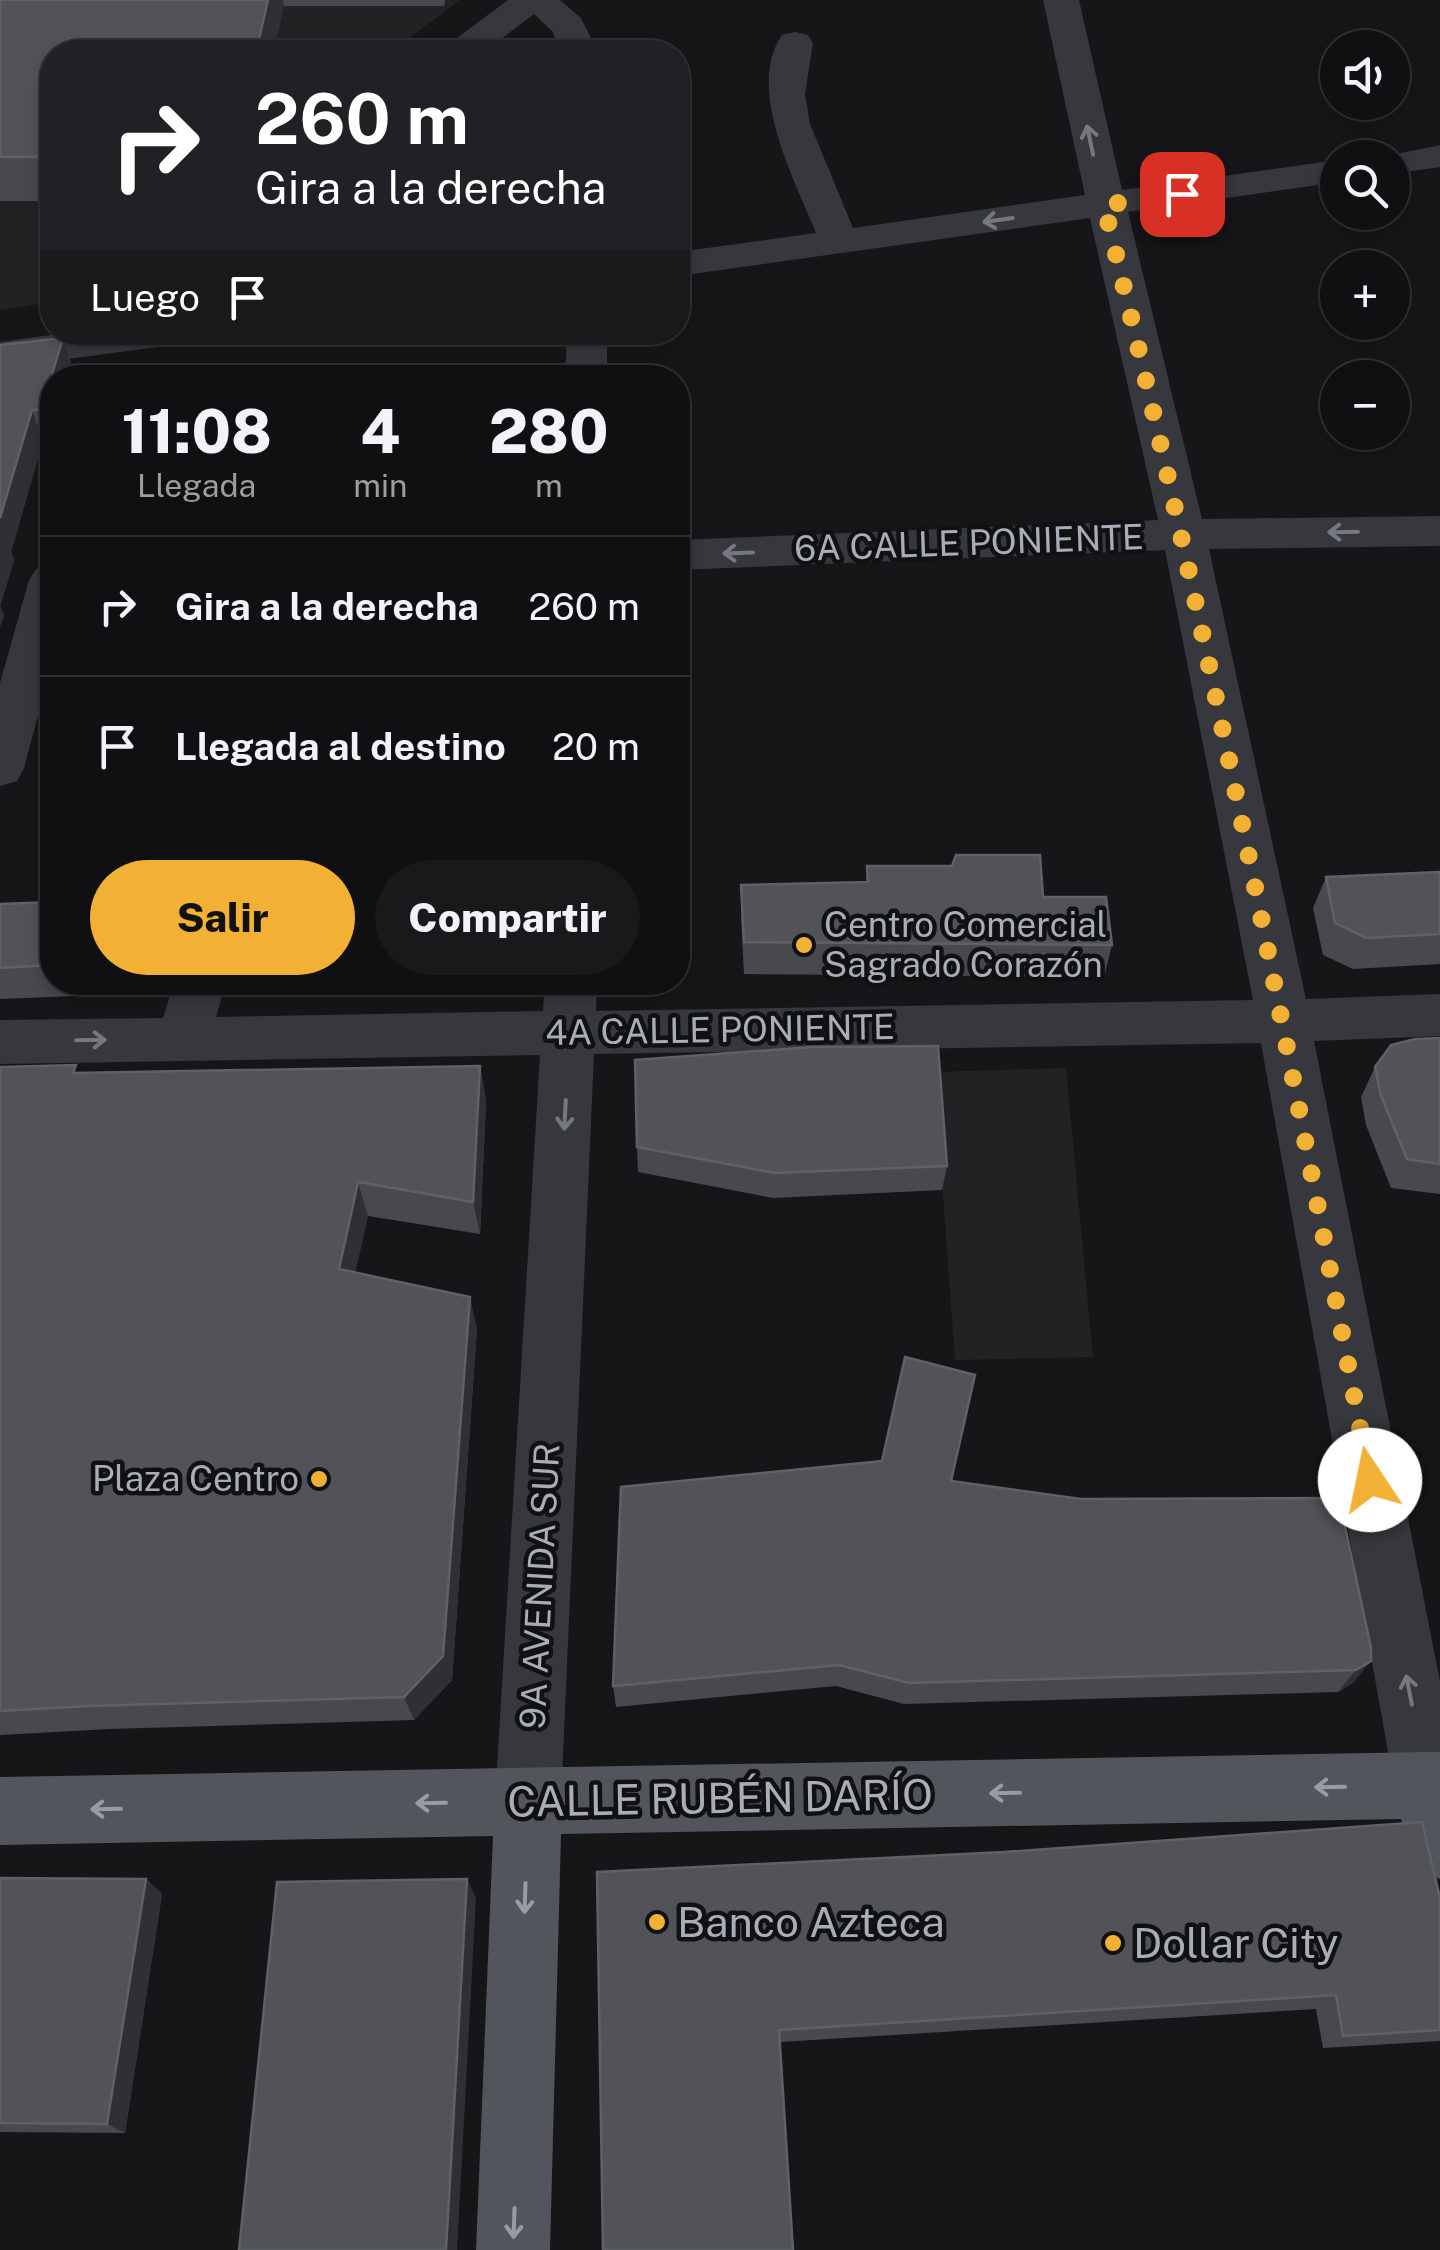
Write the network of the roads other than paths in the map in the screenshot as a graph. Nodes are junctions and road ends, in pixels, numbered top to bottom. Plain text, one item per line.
1 (530, 0) edge
2 (539, 0) edge
3 (1061, 0) edge
4 (478, 40) edge
5 (574, 40) edge
6 (795, 43) dead end
7 (1440, 156) edge
8 (1410, 160) edge
9 (1320, 174) edge
10 (1104, 205) junction
11 (840, 242) junction
12 (690, 262) edge
13 (115, 350) edge
14 (0, 355) edge
15 (1440, 531) edge
16 (1183, 534) junction
17 (690, 555) edge
18 (40, 623) edge
19 (0, 768) edge
20 (196, 995) edge
21 (570, 1008) edge
22 (1440, 1015) edge
23 (1283, 1021) junction
24 (183, 1038) junction
25 (0, 1042) edge
26 (528, 1801) junction
27 (1436, 1805) edge
28 (0, 1811) edge
29 (513, 2250) edge

1 - 4 street
2 - 5 street
10 -> 3 street
6 - 11 street
7 - 8 street
9 - 10 street
10 -> 11 street
10 - 16 street
11 - 12 street
13 - 14 street
15 -> 16 street, 6A CALLE PONIENTE
16 -> 17 street, 6A CALLE PONIENTE
16 - 23 street
18 - 19 street
20 - 24 street
21 - 23 street, 4A CALLE PONIENTE
21 - 24 street, 4A CALLE PONIENTE
21 -> 26 street, 9A AVENIDA SUR
22 - 23 street, 4A CALLE PONIENTE
27 -> 23 street
25 -> 24 street, 4A CALLE PONIENTE
27 -> 26 main road, CALLE RUBÉN DARÍO
26 -> 28 main road, CALLE RUBÉN DARÍO
26 -> 29 main road, 9A AVENIDA SUR

